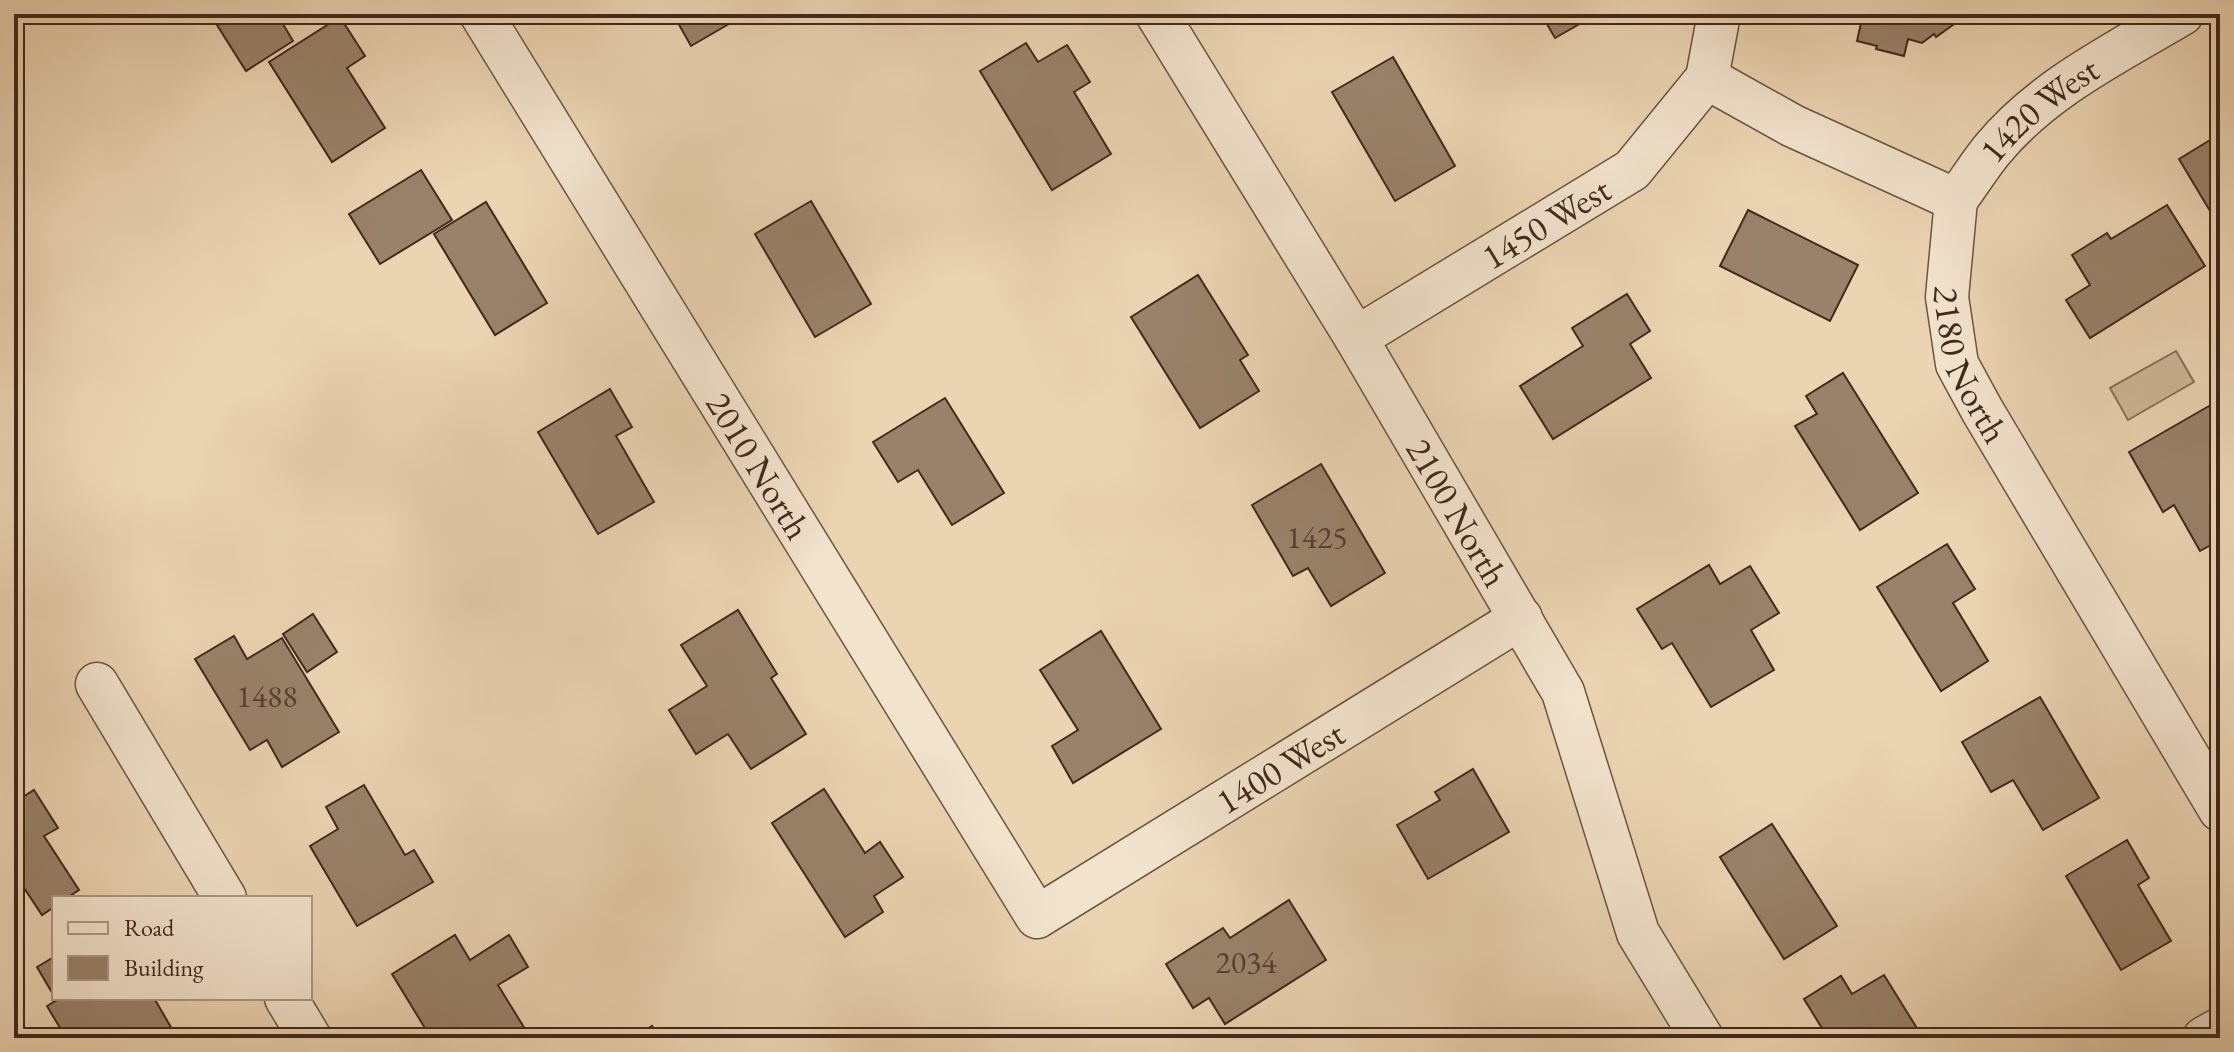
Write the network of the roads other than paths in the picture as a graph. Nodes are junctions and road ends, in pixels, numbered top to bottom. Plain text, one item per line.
1 (481, 14) edge
2 (1157, 14) edge
3 (1719, 14) edge
4 (2182, 14) edge
5 (1707, 78) junction
6 (1956, 200) junction
7 (1356, 338) junction
8 (1521, 618) junction
9 (97, 684) dead end
10 (2220, 810) edge
11 (224, 896) edge
12 (1037, 917) joint
13 (287, 1000) edge
14 (2220, 1029) edge
15 (310, 1038) edge
16 (1702, 1038) edge
17 (2204, 1038) edge

1 - 12 street, 2010 North
2 - 7 street, 2100 North
3 - 5 street
4 - 6 street, 1420 West
5 - 6 street
5 - 7 street, 1450 West
6 - 10 street, 2180 North
7 - 8 street, 2100 North
8 - 12 street, 1400 West
8 - 16 street, 2100 North
9 - 11 street
13 - 15 street
14 - 17 street

